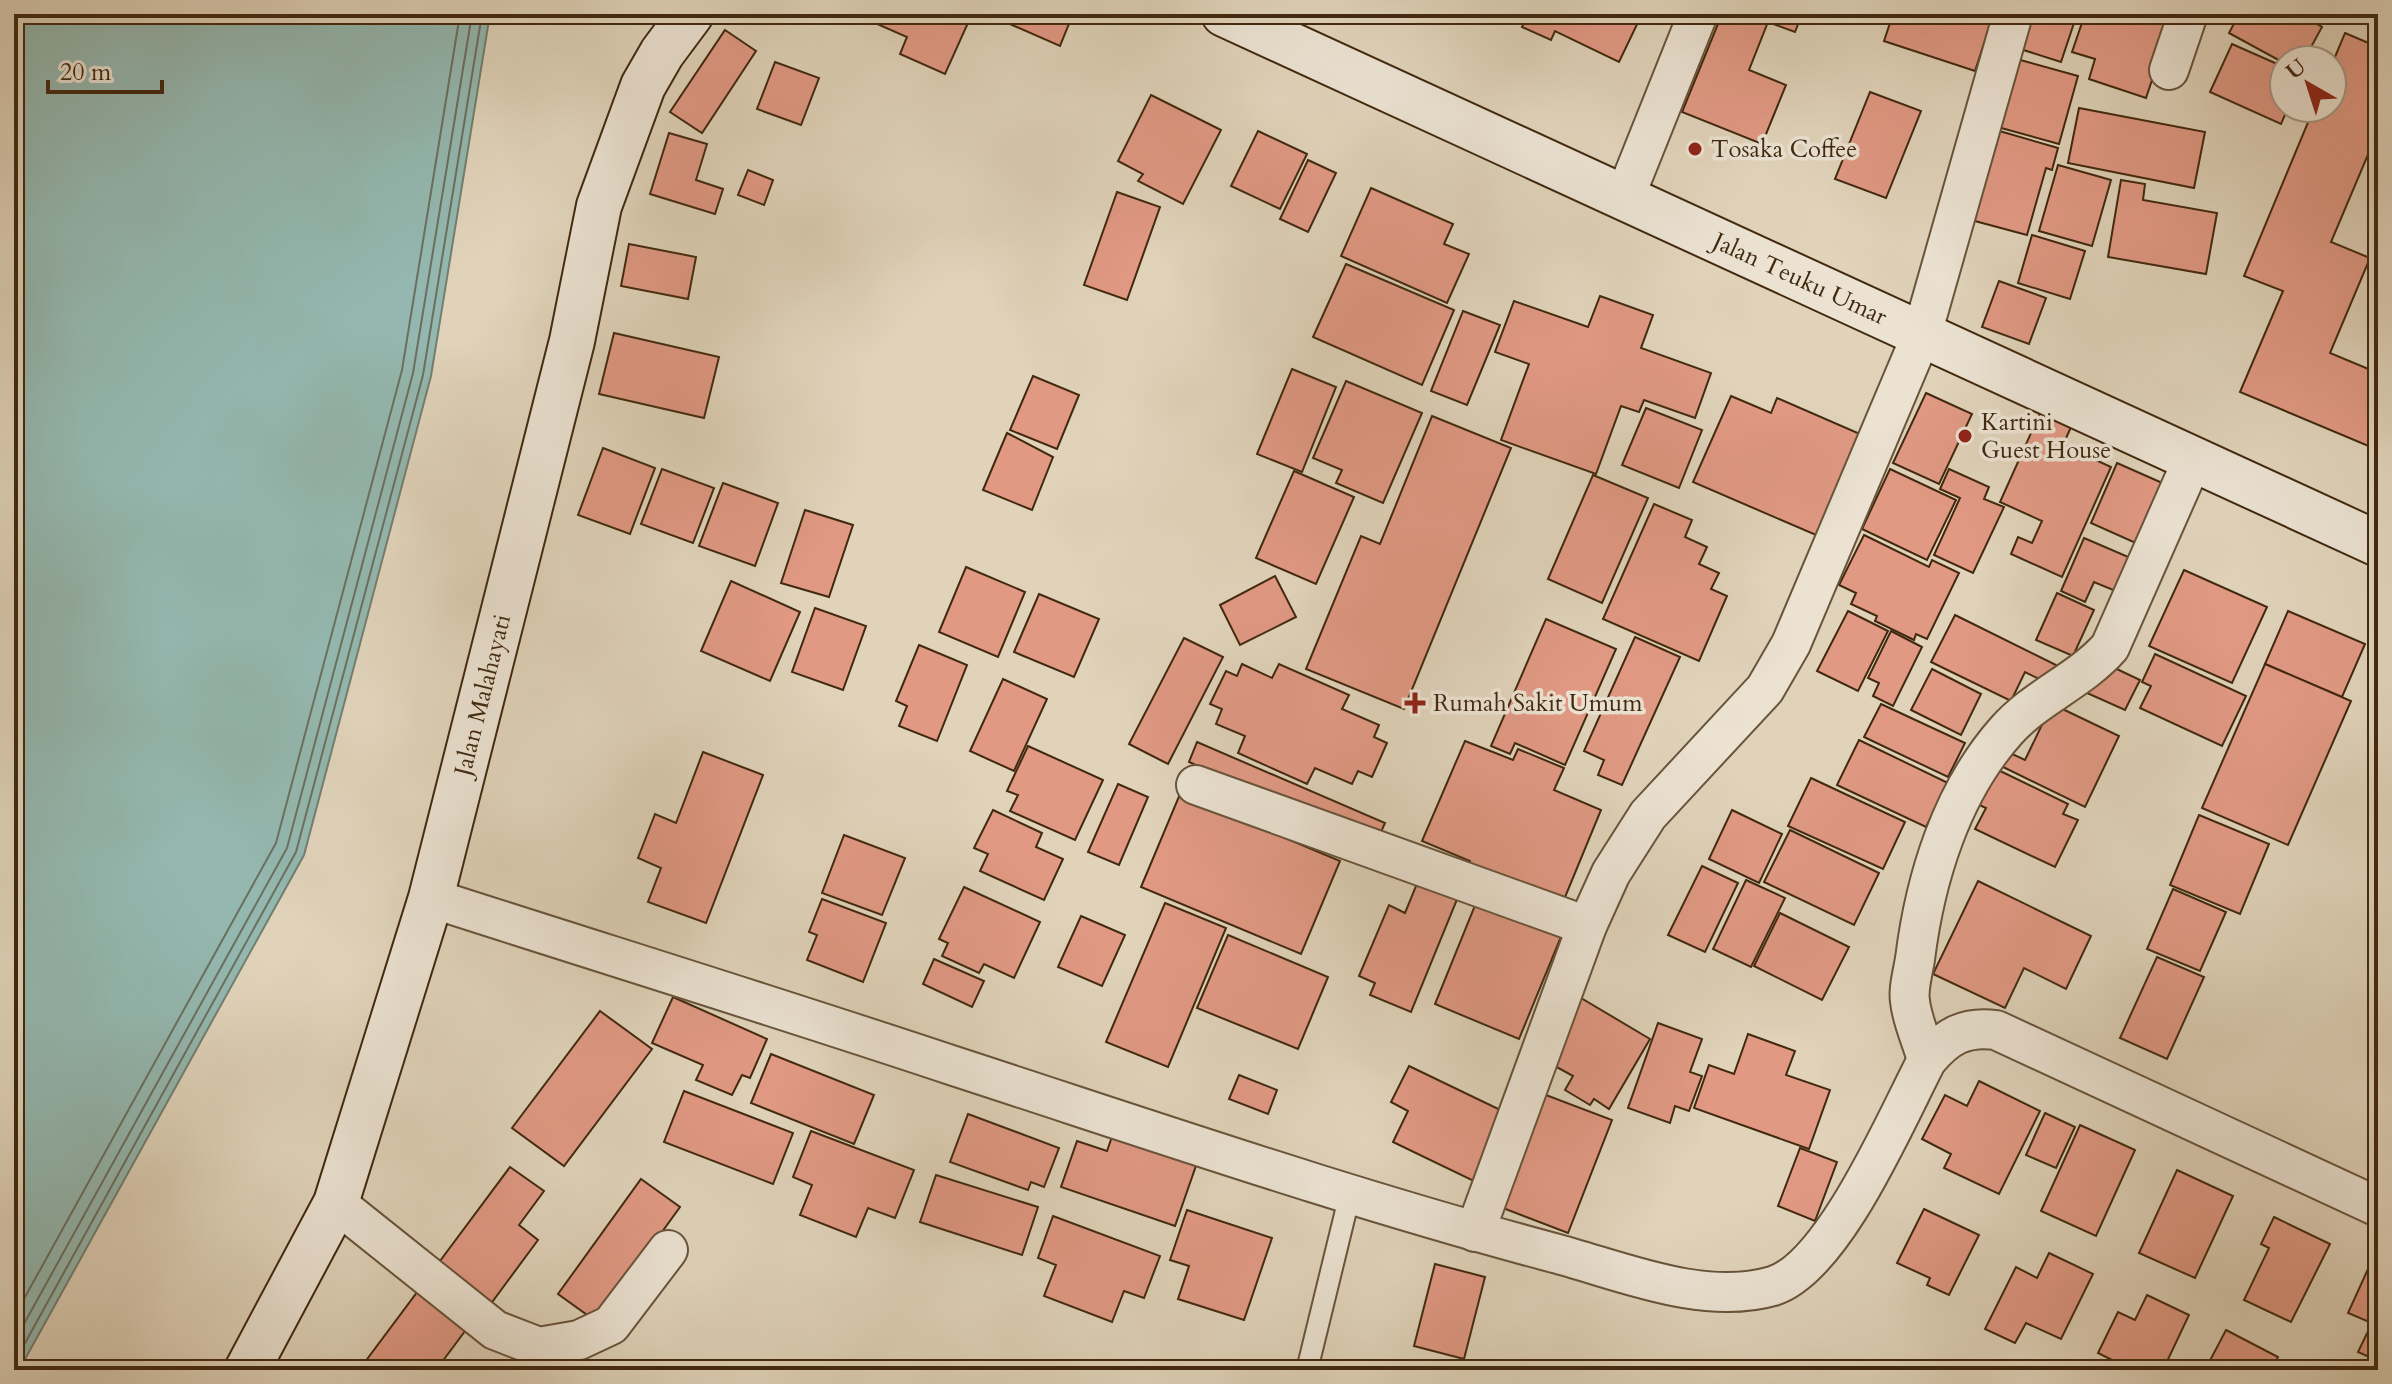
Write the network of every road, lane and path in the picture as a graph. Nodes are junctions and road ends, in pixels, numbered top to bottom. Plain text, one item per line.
1 (691, 14) edge
2 (1224, 14) edge
3 (1698, 14) edge
4 (2013, 14) edge
5 (2188, 14) edge
6 (2169, 70) dead end
7 (1624, 199) junction
8 (1922, 334) junction
9 (2193, 459) junction
10 (2378, 544) edge
11 (1196, 785) dead end
12 (431, 898) junction
13 (1587, 926) junction
14 (1927, 1060) junction
15 (1350, 1194) junction
16 (336, 1203) junction
17 (2378, 1207) edge
18 (1475, 1232) junction
19 (668, 1250) dead end
20 (247, 1370) edge
21 (1307, 1370) edge

1 - 12 main road, Jalan Malahayati
2 - 7 main road, Jalan Teuku Umar
3 - 7 street
4 - 8 street
5 - 6 street
7 - 8 main road, Jalan Teuku Umar
8 - 9 main road, Jalan Teuku Umar
8 - 13 street
9 - 10 main road, Jalan Teuku Umar
9 - 14 street
11 - 13 street
12 - 15 street
12 - 16 main road, Jalan Malahayati
13 - 18 street
14 - 17 street
14 - 18 street
15 - 18 street
15 - 21 lane
16 - 19 street
16 - 20 main road, Jalan Malahayati

